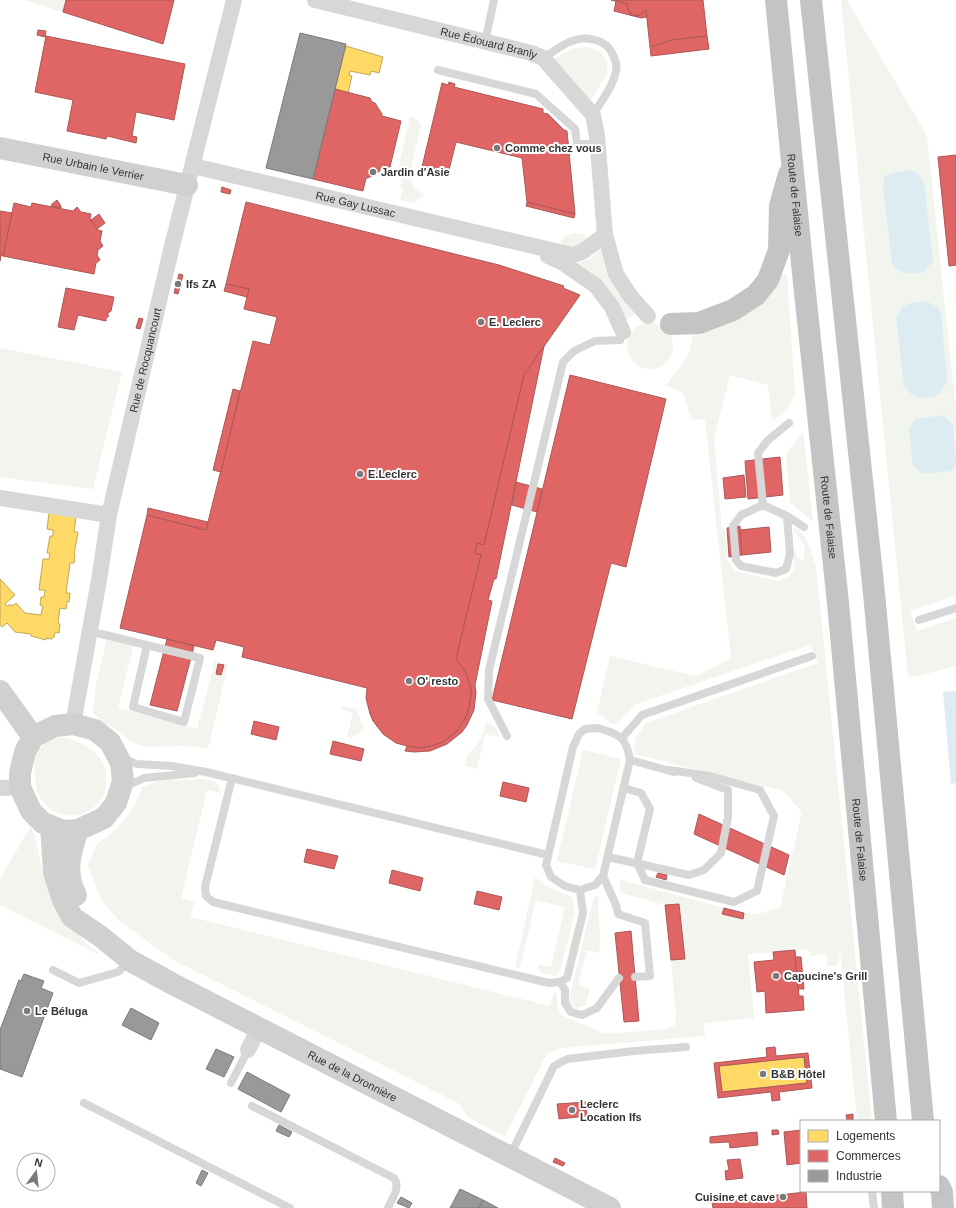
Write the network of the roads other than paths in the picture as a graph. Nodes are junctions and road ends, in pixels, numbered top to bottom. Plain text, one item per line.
1 (234, 0) edge
2 (316, 0) edge
3 (494, 0) edge
4 (776, 0) edge
5 (811, 0) edge
6 (485, 42) junction
7 (543, 58) junction
8 (438, 70) dead end
9 (593, 115) junction
10 (597, 144) junction
11 (0, 148) edge
12 (793, 159) junction
13 (190, 175) junction
14 (605, 235) junction
15 (519, 244) junction
16 (648, 316) dead end
17 (671, 324) dead end
18 (621, 336) joint
19 (789, 423) dead end
20 (0, 498) edge
21 (763, 505) junction
22 (109, 515) junction
23 (787, 516) junction
24 (804, 526) dead end
25 (956, 608) edge
26 (919, 620) dead end
27 (89, 631) junction
28 (147, 645) junction
29 (812, 656) dead end
30 (0, 691) edge
31 (73, 724) junction
32 (507, 736) dead end
33 (33, 737) junction
34 (622, 738) junction
35 (117, 756) junction
36 (630, 760) junction
37 (670, 770) junction
38 (206, 772) junction
39 (232, 778) junction
40 (10, 787) edge
41 (624, 788) junction
42 (120, 789) junction
43 (51, 826) junction
44 (78, 830) junction
45 (548, 854) junction
46 (608, 857) junction
47 (637, 863) junction
48 (603, 876) junction
49 (580, 890) junction
50 (100, 936) junction
51 (131, 961) junction
52 (53, 970) dead end
53 (635, 977) dead end
54 (619, 978) dead end
55 (560, 982) junction
56 (259, 1028) junction
57 (686, 1047) dead end
58 (248, 1050) joint
59 (232, 1083) dead end
60 (84, 1104) dead end
61 (252, 1106) dead end
62 (886, 1120) edge
63 (923, 1120) edge
64 (509, 1156) junction
65 (940, 1188) edge
66 (872, 1192) edge
67 (892, 1192) edge
68 (930, 1192) edge
69 (290, 1208) edge
70 (388, 1208) edge
71 (610, 1208) edge
72 (874, 1208) edge
73 (893, 1208) edge
74 (931, 1208) edge
75 (943, 1208) edge

1 - 13 street, Rue de Rocquancourt
2 - 6 street, Rue Édouard Branly
3 - 6 lane
4 - 12 highway, Route de Falaise
5 - 63 highway
6 - 7 street, Rue Édouard Branly
7 - 9 street, Rue Édouard Branly
7 - 9 lane
8 - 10 lane
9 - 10 street
10 - 14 street
11 - 13 street, Rue Urbain le Verrier
12 - 17 highway
12 - 62 highway, Route de Falaise
13 - 15 street, Rue Gay Lussac
13 - 22 street, Rue de Rocquancourt
14 - 15 street, Rue Gay Lussac
14 - 16 street
15 - 18 street, Rue Gay Lussac
18 - 32 lane
19 - 21 lane
20 - 22 street
21 - 23 lane
21 - 23 lane
22 - 27 street, Rue de Rocquancourt
23 - 24 lane
25 - 26 lane
27 - 28 lane
27 - 31 street, Rue de Rocquancourt
28 - 28 lane
29 - 34 lane
30 - 33 street
31 - 33 street
31 - 35 street
33 - 40 street
34 - 36 lane
34 - 45 lane
35 - 38 lane
35 - 42 street
36 - 37 lane
36 - 41 lane
37 - 47 lane
37 - 47 lane
38 - 39 lane
38 - 42 lane
39 - 45 lane
39 - 55 lane
40 - 43 street
41 - 46 lane
41 - 47 lane
42 - 44 street
43 - 44 street
43 - 50 street, Rue de la Dronnière
44 - 50 street, Rue de la Dronnière
45 - 49 lane
46 - 47 lane
46 - 48 lane
48 - 49 lane
48 - 53 lane
49 - 55 lane
50 - 51 street, Rue de la Dronnière
51 - 52 lane
51 - 56 street, Rue de la Dronnière
54 - 55 lane
56 - 58 street
56 - 64 street, Rue de la Dronnière
57 - 64 lane
58 - 59 lane
60 - 69 lane
61 - 70 lane
64 - 71 street, Rue de la Dronnière
65 - 75 highway
66 - 72 lane
67 - 73 highway
68 - 74 highway

